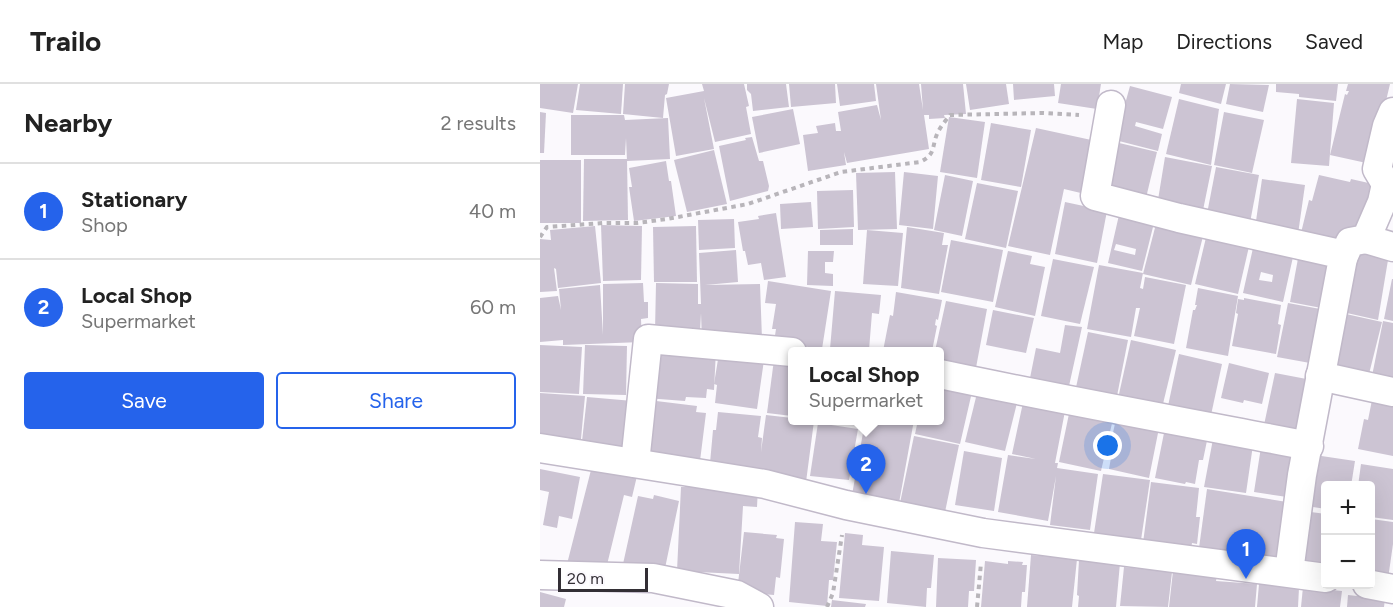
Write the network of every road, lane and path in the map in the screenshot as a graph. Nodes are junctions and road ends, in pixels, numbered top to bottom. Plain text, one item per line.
1 (1111, 105) joint
2 (1393, 112) edge
3 (540, 237) edge
4 (1366, 239) junction
5 (1393, 247) edge
6 (1343, 258) junction
7 (788, 352) edge
8 (944, 375) edge
9 (1320, 376) junction
10 (1393, 392) edge
11 (1309, 446) junction
12 (540, 448) edge
13 (635, 463) junction
14 (846, 506) junction
15 (983, 533) junction
16 (1288, 572) junction
17 (540, 574) edge
18 (1321, 577) edge
19 (1375, 586) edge
20 (1393, 589) edge
21 (759, 607) edge
22 (827, 607) edge
23 (977, 607) edge

1 - 3 path
1 - 6 street
2 - 4 street
4 - 5 street
4 - 6 street
6 - 9 street
7 - 13 street
8 - 11 street
9 - 10 street
9 - 11 street
11 - 16 street
12 - 13 street
13 - 14 street
14 - 15 street
14 - 22 path
15 - 16 street
15 - 23 path
16 - 18 street
17 - 21 street
19 - 20 street

